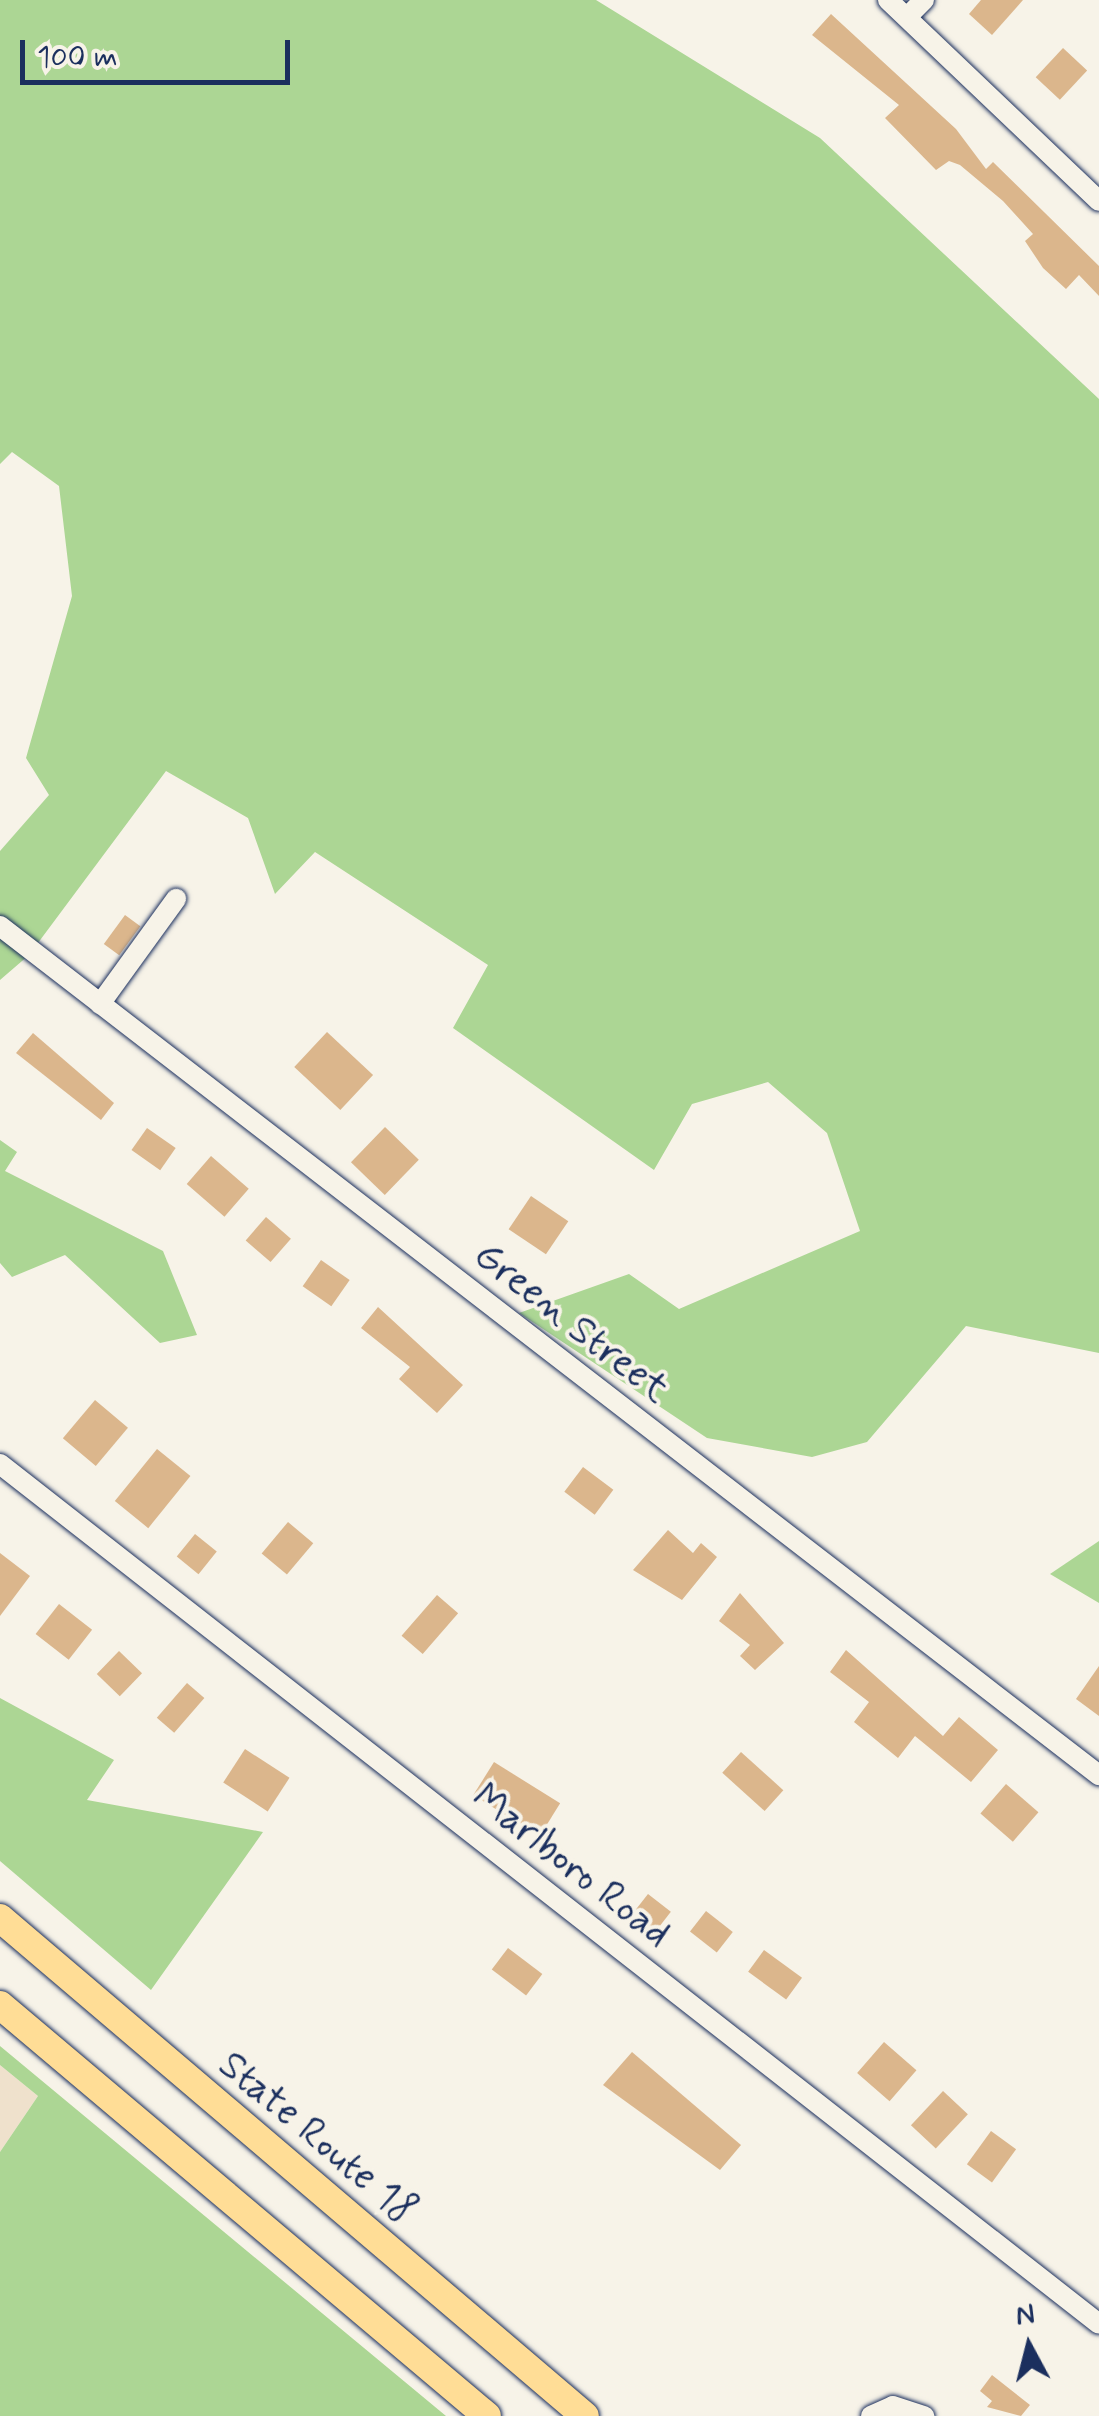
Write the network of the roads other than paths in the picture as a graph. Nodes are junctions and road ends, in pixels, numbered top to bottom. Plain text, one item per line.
1 (888, 0) edge
2 (924, 0) edge
3 (907, 17) junction
4 (1099, 201) edge
5 (176, 899) dead end
6 (0, 926) edge
7 (100, 1004) junction
8 (0, 1464) edge
9 (1099, 1775) edge
10 (0, 1918) edge
11 (0, 2005) edge
12 (1099, 2324) edge
13 (487, 2416) edge
14 (585, 2416) edge
15 (871, 2416) edge
16 (924, 2416) edge

1 - 3 street
2 - 3 street
3 - 4 street
5 - 7 street
6 - 7 street, Green Street
7 - 9 street, Green Street
8 - 12 street, Marlboro Road
10 - 14 highway, State Route 18
11 - 13 highway
15 - 16 street

